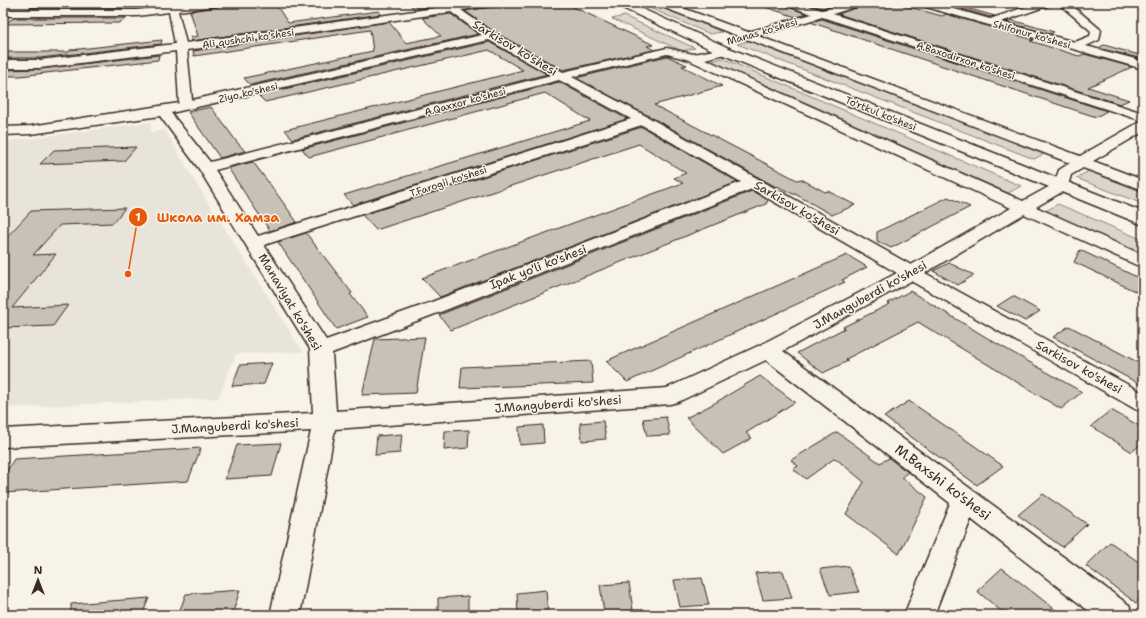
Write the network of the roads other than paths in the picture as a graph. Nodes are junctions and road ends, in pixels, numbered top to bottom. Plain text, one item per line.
1 (217, 3) edge
2 (492, 3) edge
3 (620, 3) edge
4 (660, 3) edge
5 (789, 3) edge
6 (858, 3) edge
7 (922, 3) edge
8 (1047, 3) edge
9 (1062, 3) edge
10 (174, 6) edge
11 (453, 9) junction
12 (3, 13) edge
13 (822, 14) junction
14 (991, 22) junction
15 (491, 36) junction
16 (747, 36) junction
17 (724, 44) junction
18 (1076, 46) junction
19 (181, 47) junction
20 (693, 58) junction
21 (3, 64) edge
22 (1143, 65) edge
23 (561, 76) junction
24 (186, 106) junction
25 (163, 111) junction
26 (1143, 117) edge
27 (643, 120) junction
28 (1143, 126) edge
29 (3, 131) edge
30 (1081, 162) junction
31 (206, 168) junction
32 (753, 183) junction
33 (1143, 185) edge
34 (1061, 186) junction
35 (1022, 208) junction
36 (1143, 219) edge
37 (253, 243) junction
38 (1143, 262) edge
39 (910, 273) junction
40 (321, 349) junction
41 (768, 350) junction
42 (1143, 403) edge
43 (325, 422) junction
44 (3, 438) edge
45 (965, 499) junction
46 (285, 615) edge
47 (919, 615) edge
48 (1118, 615) edge

1 - 10 street
2 - 11 street, Ali qushchi ko'shesi
3 - 17 main road, To'rtkul ko'shesi
4 - 16 street
5 - 13 street, A.Baxodirxon ko'shesi
6 - 13 street, Manas ko'shesi
7 - 14 street, Shifonur ko'shesi
8 - 14 street
9 - 18 street
10 - 12 street
10 - 19 street
11 - 15 street, Sarkisov ko'shesi
11 - 19 street, Ali qushchi ko'shesi
13 - 16 street, Manas ko'shesi
13 - 26 street, A.Baxodirxon ko'shesi
14 - 18 street, Shifonur ko'shesi
15 - 23 street, Sarkisov ko'shesi
15 - 24 street, Ziyo ko'shesi
16 - 17 street, Manas ko'shesi
16 - 30 street
17 - 20 street, A.Qaxxor ko'shesi
17 - 34 main road, To'rtkul ko'shesi
18 - 22 street, Shifonur ko'shesi
19 - 21 street, Ali qushchi ko'shesi
19 - 24 street
20 - 23 street, A.Qaxxor ko'shesi
20 - 35 street
23 - 27 street, Sarkisov ko'shesi
23 - 31 street, A.Qaxxor ko'shesi
24 - 25 street, Ziyo ko'shesi
25 - 29 street, Ziyo ko'shesi
25 - 31 street, Manaviyat ko'shesi
27 - 32 street, Sarkisov ko'shesi
27 - 37 street, T.Farogii ko'shesi
28 - 30 street
30 - 33 street
30 - 34 street
31 - 37 street, Manaviyat ko'shesi
32 - 39 street, Sarkisov ko'shesi
32 - 40 street, Ipak yo'li ko'shesi
34 - 35 street, J.Manguberdi ko'shesi
34 - 36 main road, To'rtkul ko'shesi
35 - 38 street
35 - 39 street, J.Manguberdi ko'shesi
37 - 40 street, Manaviyat ko'shesi
39 - 41 street, J.Manguberdi ko'shesi
39 - 42 street, Sarkisov ko'shesi
40 - 43 street, Manaviyat ko'shesi
41 - 43 street, J.Manguberdi ko'shesi
41 - 45 street, M.Baxshi ko'shesi
43 - 44 street, J.Manguberdi ko'shesi
43 - 46 street, Manaviyat ko'shesi
45 - 47 street
45 - 48 street, M.Baxshi ko'shesi

